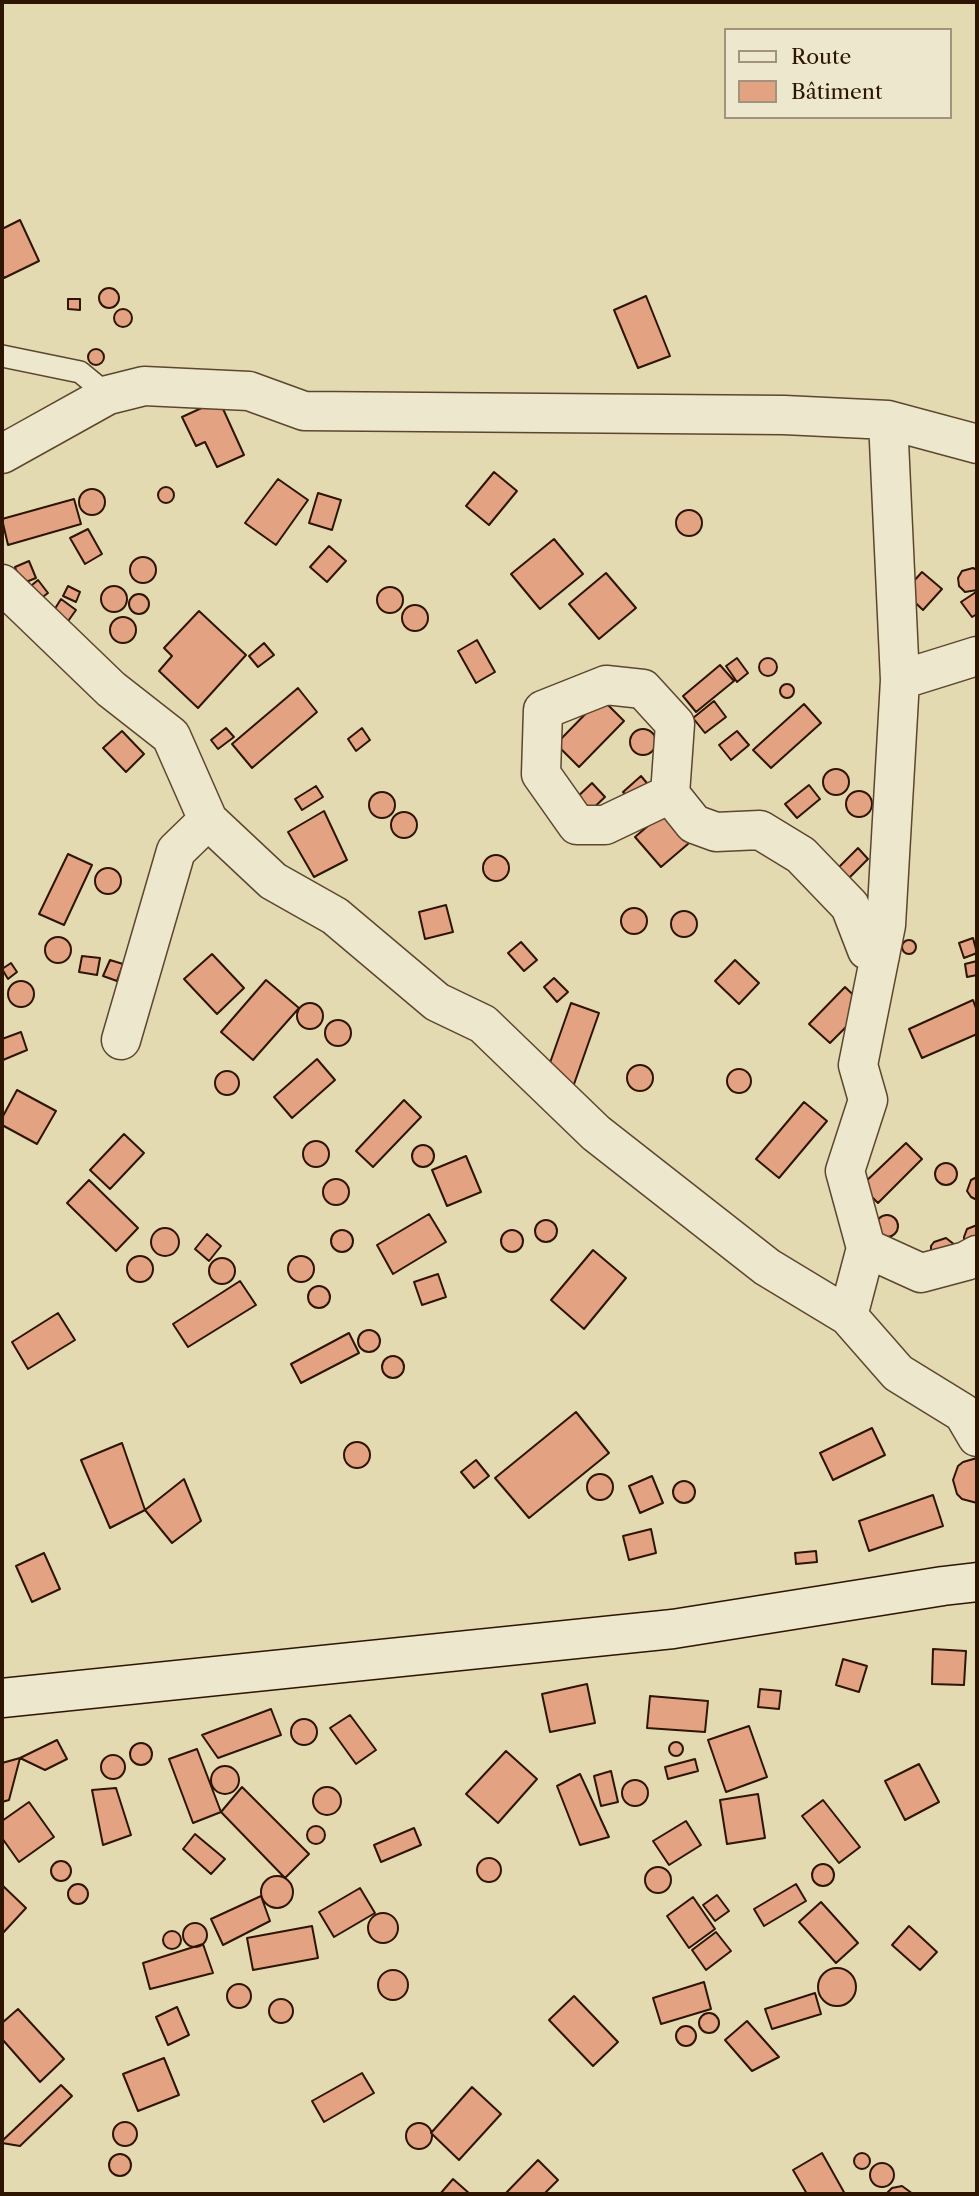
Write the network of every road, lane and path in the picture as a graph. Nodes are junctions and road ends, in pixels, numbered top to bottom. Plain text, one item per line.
1 (2, 356) edge
2 (108, 395) junction
3 (888, 421) junction
4 (977, 444) edge
5 (2, 454) edge
6 (2, 584) edge
7 (977, 656) edge
8 (900, 680) junction
9 (670, 794) dead end
10 (208, 820) junction
11 (880, 956) junction
12 (121, 1040) dead end
13 (866, 1248) junction
14 (977, 1255) edge
15 (848, 1315) junction
16 (977, 1437) edge
17 (977, 1582) edge
18 (2, 1698) edge

1 - 2 lane
2 - 3 street
2 - 5 street
3 - 4 street
3 - 8 street
6 - 10 street
7 - 8 street
8 - 11 street
9 - 11 street
10 - 12 street
10 - 15 street
11 - 13 street
13 - 14 street
13 - 15 street
15 - 16 street
17 - 18 street

